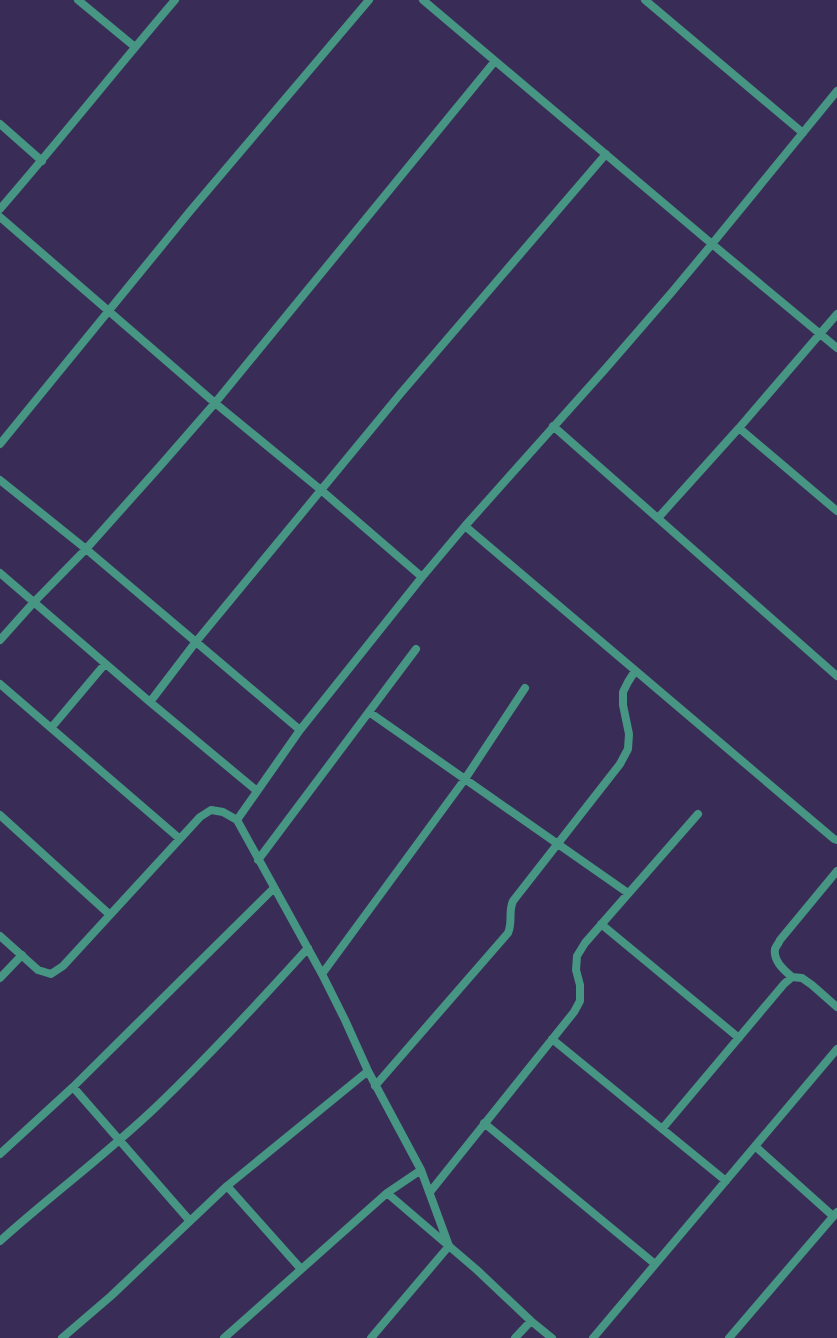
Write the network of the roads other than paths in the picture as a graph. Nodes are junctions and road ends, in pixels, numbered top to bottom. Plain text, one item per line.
1 (78, 0) edge
2 (175, 0) edge
3 (369, 0) edge
4 (424, 0) edge
5 (645, 0) edge
6 (134, 47) junction
7 (495, 61) junction
8 (837, 91) edge
9 (0, 124) edge
10 (803, 133) junction
11 (606, 154) junction
12 (42, 161) junction
13 (0, 209) edge
14 (0, 217) edge
15 (712, 244) junction
16 (108, 312) junction
17 (837, 314) edge
18 (820, 334) junction
19 (837, 348) edge
20 (214, 403) junction
21 (553, 426) junction
22 (739, 428) junction
23 (0, 444) edge
24 (1, 484) edge
25 (321, 490) junction
26 (837, 511) edge
27 (658, 518) junction
28 (464, 526) junction
29 (86, 550) junction
30 (0, 573) edge
31 (422, 577) junction
32 (34, 602) junction
33 (0, 640) edge
34 (195, 643) junction
35 (416, 649) dead end
36 (106, 664) junction
37 (635, 671) junction
38 (837, 676) edge
39 (0, 684) edge
40 (525, 688) dead end
41 (150, 702) junction
42 (369, 712) junction
43 (51, 728) junction
44 (300, 730) junction
45 (465, 779) junction
46 (257, 791) junction
47 (698, 814) dead end
48 (0, 815) edge
49 (237, 820) junction
50 (180, 839) junction
51 (837, 840) edge
52 (557, 843) junction
53 (258, 860) junction
54 (837, 871) edge
55 (274, 888) junction
56 (628, 893) junction
57 (109, 914) junction
58 (601, 924) junction
59 (0, 936) edge
60 (308, 948) junction
61 (22, 955) junction
62 (322, 974) junction
63 (792, 977) junction
64 (0, 978) edge
65 (837, 1007) edge
66 (739, 1038) junction
67 (552, 1039) junction
68 (837, 1050) edge
69 (368, 1071) junction
70 (376, 1086) junction
71 (73, 1087) junction
72 (484, 1123) junction
73 (662, 1129) junction
74 (119, 1140) junction
75 (755, 1146) junction
76 (0, 1154) edge
77 (421, 1170) junction
78 (726, 1181) junction
79 (228, 1186) junction
80 (430, 1192) junction
81 (387, 1193) junction
82 (835, 1214) edge
83 (190, 1221) junction
84 (0, 1241) edge
85 (449, 1246) junction
86 (656, 1264) junction
87 (301, 1270) junction
88 (531, 1320) junction
89 (62, 1338) edge
90 (224, 1338) edge
91 (371, 1338) edge
92 (515, 1338) edge
93 (552, 1338) edge
94 (593, 1338) edge
95 (729, 1338) edge

1 - 6 street
2 - 6 street
3 - 16 street
4 - 7 street
5 - 10 street
6 - 12 street
7 - 11 street
7 - 20 street
8 - 10 street
9 - 12 street
10 - 15 street
11 - 15 street
11 - 25 street
12 - 13 street
14 - 16 street
15 - 18 street
15 - 21 street
16 - 20 street
16 - 23 street
17 - 18 street
18 - 19 street
18 - 22 street
20 - 25 street
20 - 29 street
21 - 27 street
21 - 28 street
22 - 26 street
22 - 27 street
24 - 29 street
25 - 31 street
25 - 34 street
27 - 38 street
28 - 31 street
28 - 37 street
29 - 32 street
29 - 34 street
30 - 32 street
31 - 44 street
32 - 33 street
32 - 36 street
34 - 41 street
34 - 44 street
35 - 42 street
36 - 41 street
36 - 43 street
37 - 51 street
37 - 52 street
39 - 43 street
40 - 45 street
41 - 46 street
42 - 45 street
42 - 53 street
43 - 50 street
44 - 46 street
45 - 52 street
45 - 62 street
46 - 49 street
47 - 56 street
48 - 57 street
49 - 50 street
49 - 53 street
50 - 57 street
52 - 56 street
52 - 70 street
53 - 55 street
54 - 63 street
55 - 60 street
55 - 71 street
56 - 58 street
57 - 61 street
58 - 66 street
58 - 67 street
59 - 61 street
60 - 62 street
60 - 74 street
61 - 64 street
62 - 69 street
63 - 65 street
63 - 66 street
66 - 73 street
67 - 72 street
67 - 73 street
68 - 75 street
69 - 70 street
69 - 79 street
70 - 77 street
71 - 74 street
71 - 76 street
72 - 80 street
72 - 86 street
73 - 78 street
74 - 83 street
74 - 84 street
75 - 78 street
75 - 82 street
77 - 80 street
77 - 81 street
78 - 86 street
79 - 83 street
79 - 87 street
80 - 85 street
81 - 85 street
81 - 87 street
82 - 95 street
83 - 89 street
85 - 88 street
85 - 91 street
86 - 94 street
87 - 90 street
88 - 92 street
88 - 93 street

